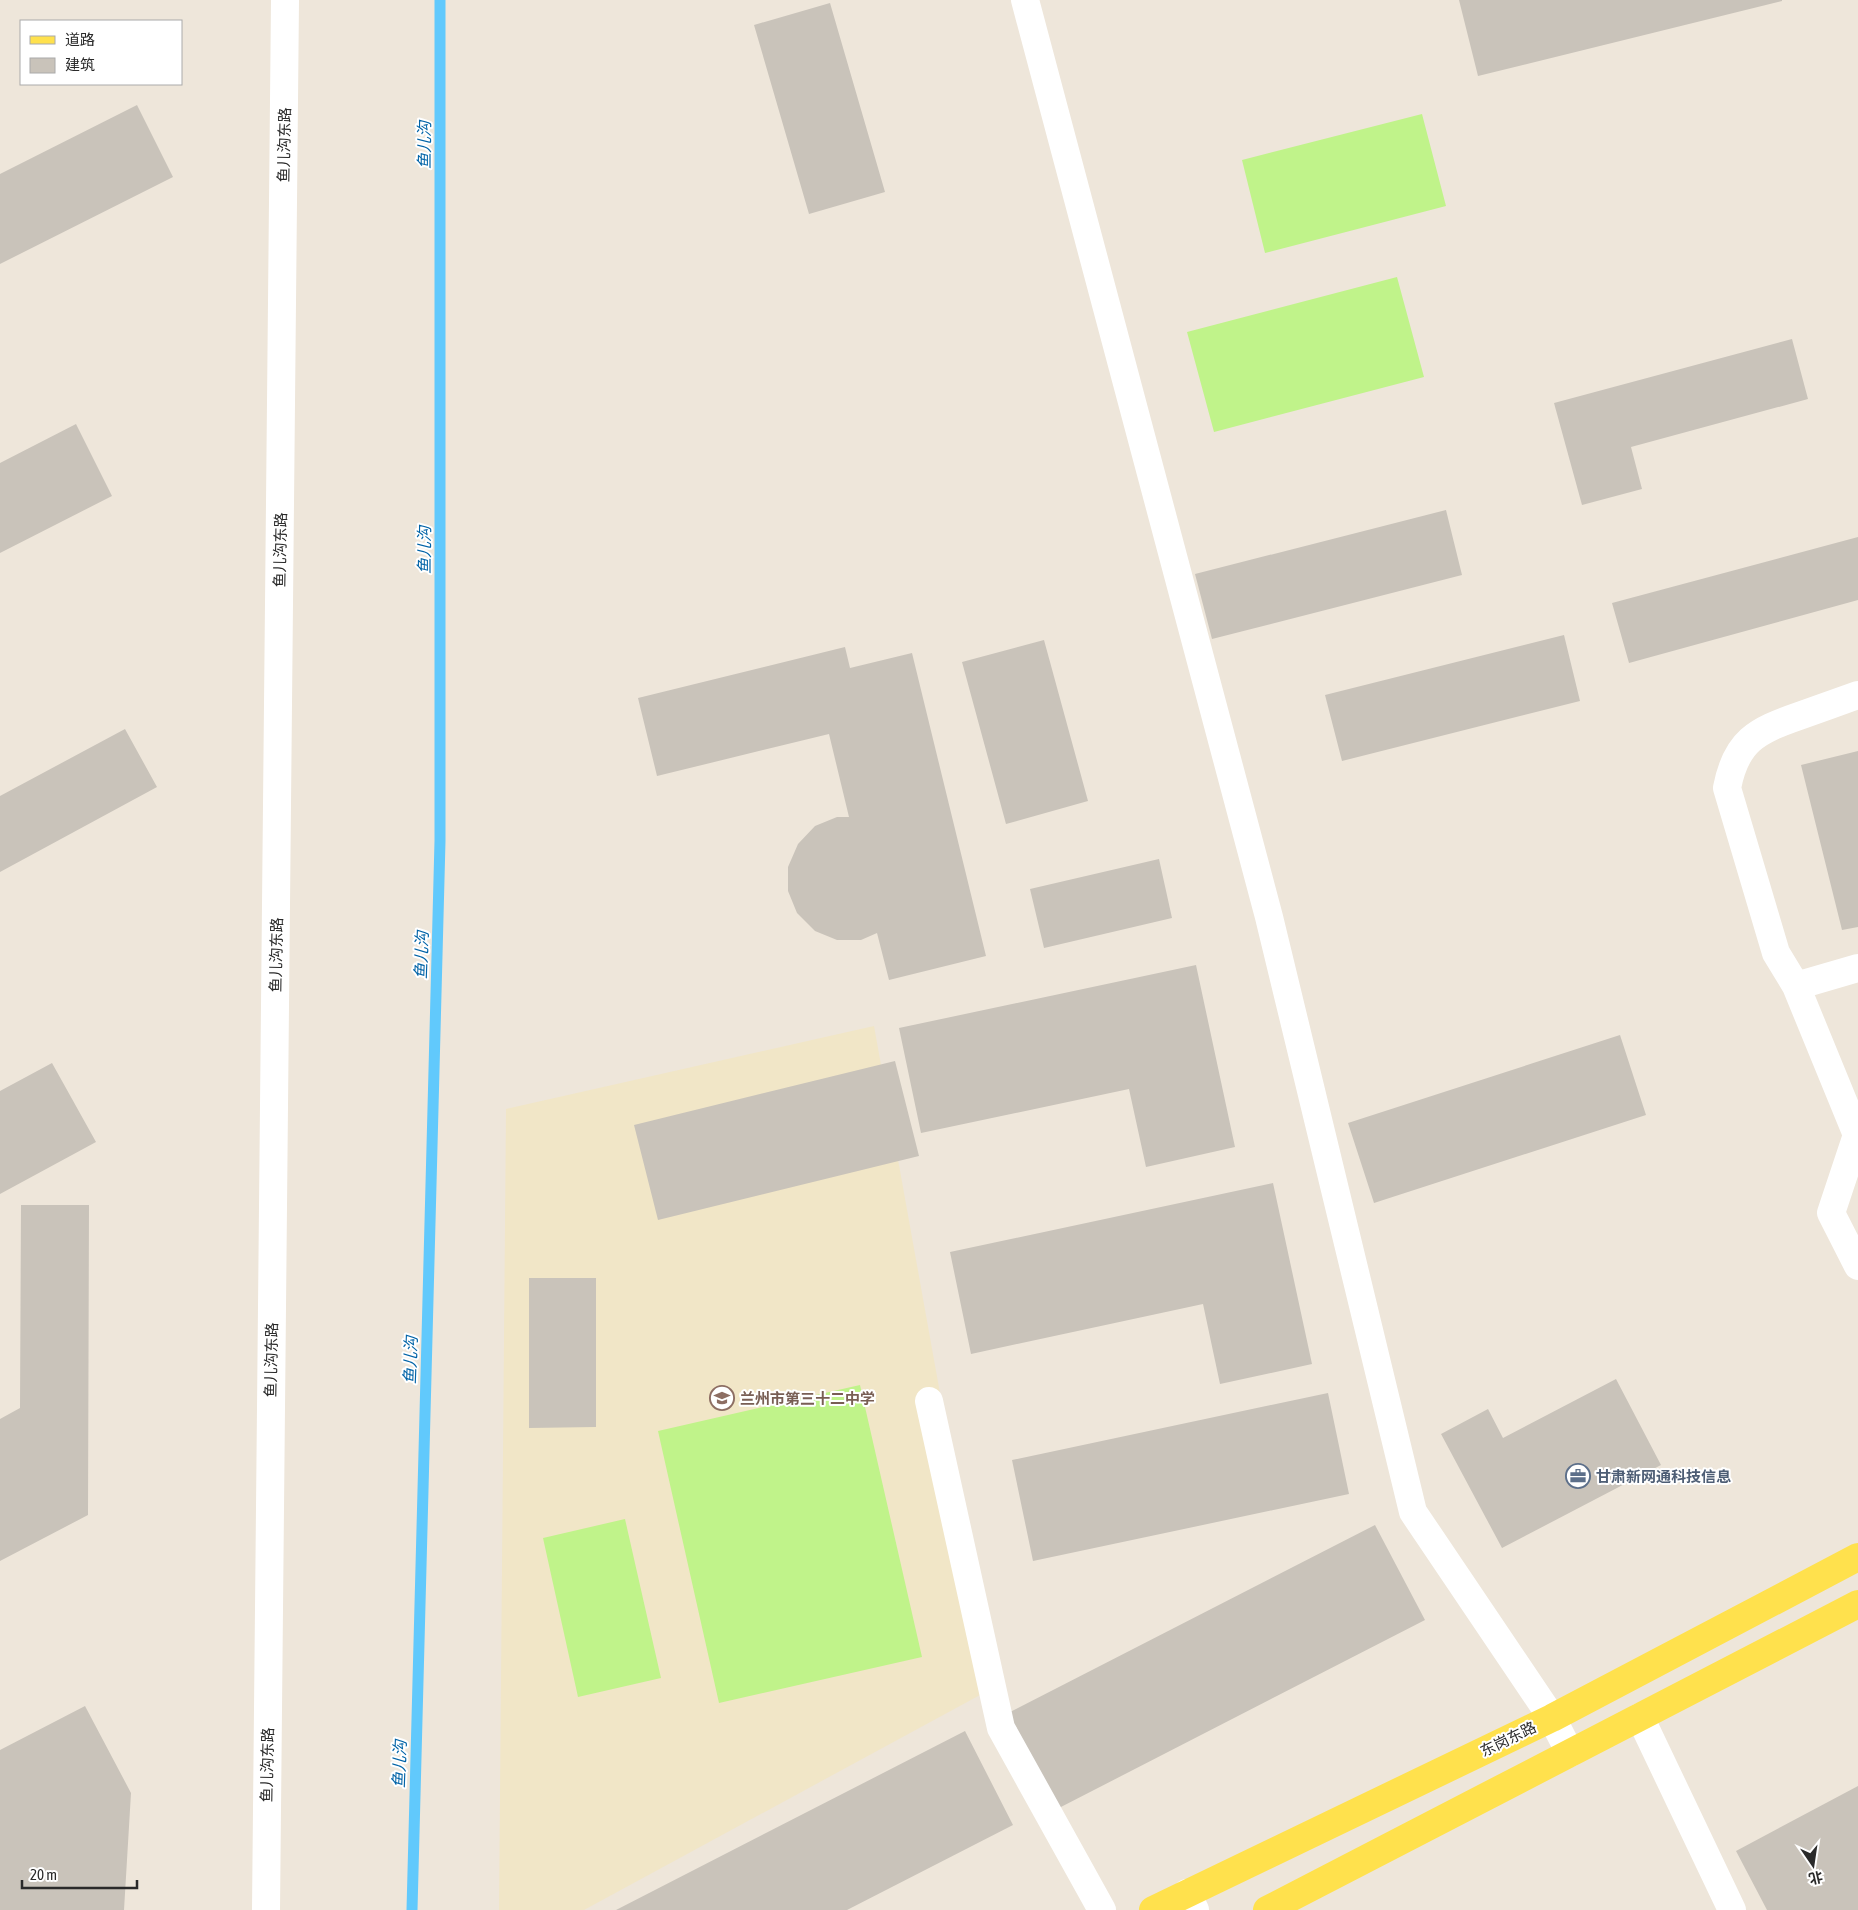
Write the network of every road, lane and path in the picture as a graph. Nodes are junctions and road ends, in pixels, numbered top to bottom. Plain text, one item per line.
1 (285, 0) edge
2 (1024, 0) edge
3 (1858, 695) edge
4 (1858, 968) edge
5 (1796, 986) junction
6 (1858, 1134) edge
7 (1858, 1266) edge
8 (929, 1401) dead end
9 (1858, 1557) edge
10 (1858, 1604) edge
11 (1552, 1718) junction
12 (1640, 1718) junction
13 (1570, 1753) junction
14 (1718, 1879) junction
15 (1191, 1902) edge
16 (266, 1910) edge
17 (1102, 1910) edge
18 (1153, 1910) edge
19 (1267, 1910) edge
20 (1722, 1910) edge
21 (1732, 1910) edge

1 - 16 street, 鱼儿沟东路
2 - 11 street
3 - 5 street
4 - 5 street
5 - 6 street
6 - 7 street
8 - 17 street
9 - 11 main road, 东岗东路
10 - 12 main road
11 - 13 street
11 - 15 main road, 东岗东路
12 - 13 main road
12 - 14 street
13 - 19 main road
14 - 20 street
14 - 21 street
15 - 18 main road, 东岗东路

